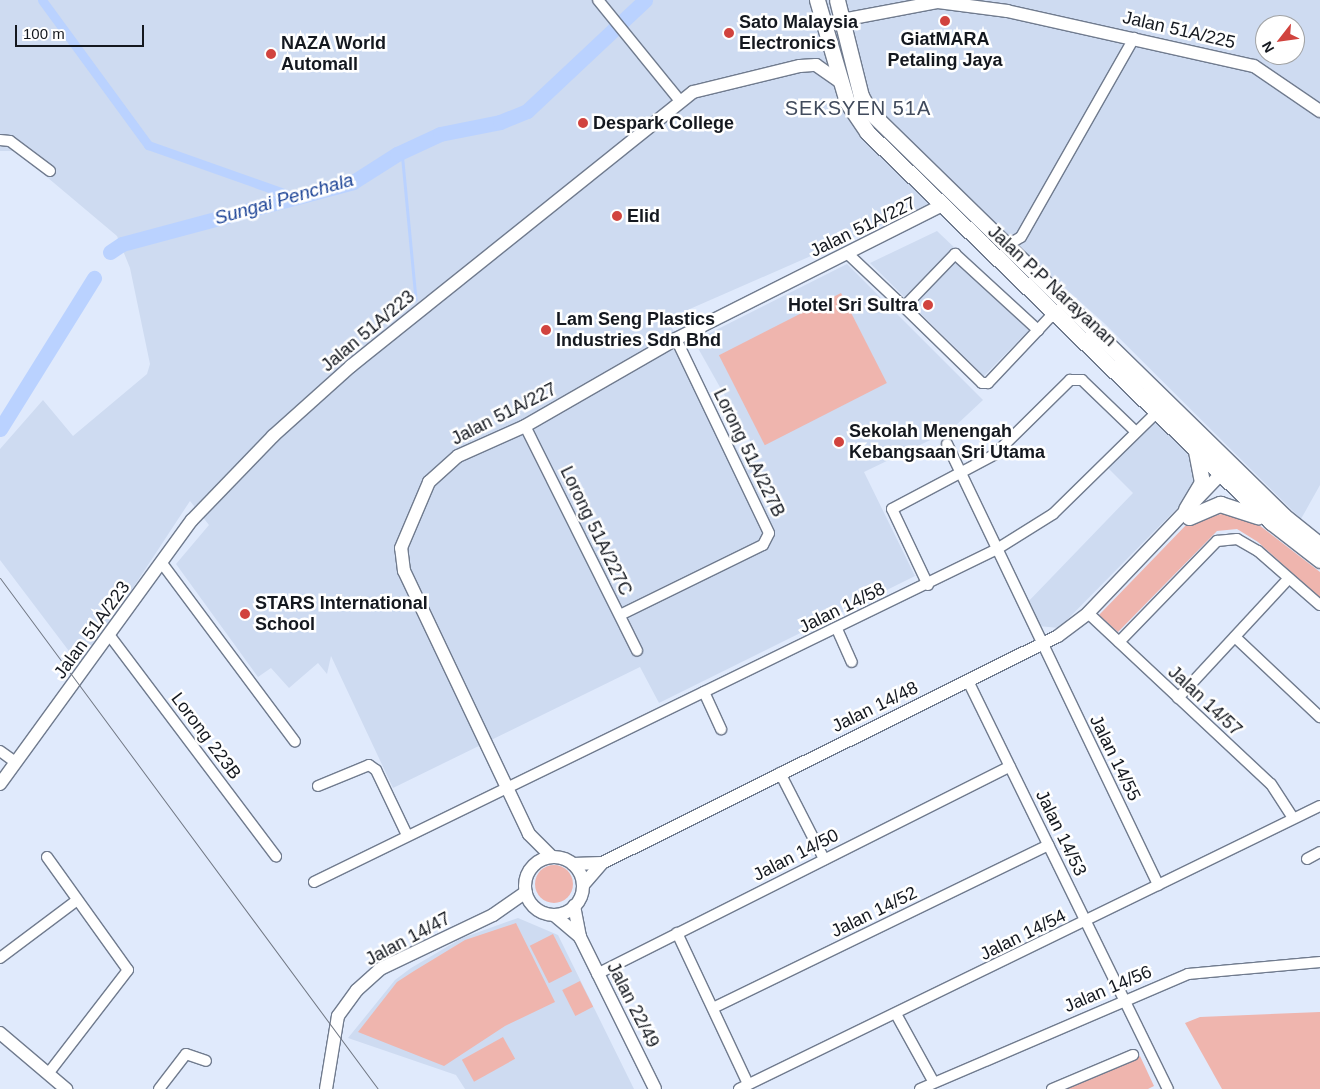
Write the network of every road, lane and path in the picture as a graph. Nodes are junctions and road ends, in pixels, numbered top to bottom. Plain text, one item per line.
1 (598, 0) edge
2 (817, 0) edge
3 (837, 0) edge
4 (842, 20) junction
5 (1134, 38) junction
6 (840, 81) junction
7 (680, 102) junction
8 (1320, 110) edge
9 (0, 140) edge
10 (50, 171) dead end
11 (941, 206) junction
12 (1006, 246) junction
13 (848, 254) junction
14 (904, 307) junction
15 (1054, 314) junction
16 (1038, 330) junction
17 (676, 339) junction
18 (1158, 410) junction
19 (525, 426) junction
20 (1136, 432) junction
21 (1202, 443) junction
22 (948, 446) dead end
23 (1226, 474) junction
24 (961, 475) junction
25 (1187, 513) junction
26 (1277, 519) junction
27 (1320, 545) edge
28 (997, 549) junction
29 (1320, 560) edge
30 (161, 562) junction
31 (1289, 578) junction
32 (928, 585) junction
33 (1320, 605) edge
34 (1088, 613) junction
35 (620, 615) junction
36 (837, 629) junction
37 (110, 636) junction
38 (1235, 637) junction
39 (1119, 642) junction
40 (1043, 645) junction
41 (637, 651) dead end
42 (852, 662) dead end
43 (968, 682) junction
44 (704, 692) junction
45 (1178, 698) junction
46 (1320, 717) edge
47 (722, 729) dead end
48 (295, 742) dead end
49 (0, 752) edge
50 (15, 762) junction
51 (1010, 766) junction
52 (780, 773) junction
53 (0, 784) edge
54 (318, 786) dead end
55 (507, 787) junction
56 (1320, 806) edge
57 (1293, 818) junction
58 (530, 834) junction
59 (407, 835) junction
60 (1048, 845) junction
61 (1320, 852) edge
62 (276, 856) dead end
63 (47, 857) dead end
64 (552, 857) junction
65 (824, 859) junction
66 (1307, 859) dead end
67 (602, 863) junction
68 (535, 864) junction
69 (574, 864) junction
70 (314, 882) dead end
71 (1158, 885) junction
72 (583, 886) junction
73 (526, 892) junction
74 (76, 901) junction
75 (533, 906) junction
76 (574, 906) junction
77 (493, 915) junction
78 (554, 915) junction
79 (1086, 922) junction
80 (677, 933) junction
81 (580, 937) junction
82 (0, 958) edge
83 (1320, 962) edge
84 (597, 974) junction
85 (1124, 999) junction
86 (713, 1008) junction
87 (896, 1014) junction
88 (0, 1033) edge
89 (1133, 1055) dead end
90 (206, 1060) dead end
91 (48, 1074) junction
92 (933, 1080) junction
93 (744, 1087) edge
94 (66, 1089) edge
95 (158, 1089) edge
96 (326, 1089) edge
97 (655, 1089) edge
98 (920, 1089) edge
99 (1052, 1089) edge
100 (1168, 1089) edge

1 - 7 street
2 - 6 main road, Jalan P.P Narayanan
3 - 4 main road, Jalan P.P Narayanan
4 - 5 street, Jalan 51A/225
4 - 12 main road, Jalan P.P Narayanan
5 - 8 street, Jalan 51A/225
5 - 12 street
6 - 7 street, Jalan 51A/223
6 - 11 main road, Jalan P.P Narayanan
7 - 30 street, Jalan 51A/223
9 - 10 street
11 - 13 street, Jalan 51A/227
11 - 15 main road, Jalan P.P Narayanan
12 - 21 main road, Jalan P.P Narayanan
13 - 14 street
13 - 17 street, Jalan 51A/227
14 - 16 street
14 - 16 street
15 - 16 street
15 - 18 main road, Jalan P.P Narayanan
17 - 19 street, Jalan 51A/227
17 - 35 street, Lorong 51A/227B
18 - 20 street, Jalan 14/58
18 - 21 main road, Jalan P.P Narayanan
19 - 35 street, Lorong 51A/227C
19 - 55 street, Jalan 51A/227
20 - 24 street
20 - 28 street, Jalan 14/58
21 - 23 main road, Jalan P.P Narayanan
21 - 25 main road
21 - 26 main road, Jalan P.P Narayanan
22 - 24 street, Jalan 14/55
23 - 25 street, Jalan 14/48
23 - 26 main road, Jalan P.P Narayanan
24 - 28 street, Jalan 14/55
24 - 32 street
25 - 26 main road
25 - 34 street, Jalan 14/48
26 - 27 main road, Jalan P.P Narayanan
26 - 29 main road, Jalan P.P Narayanan
28 - 32 street, Jalan 14/58
28 - 40 street, Jalan 14/55
30 - 37 street, Jalan 51A/223
30 - 48 street
31 - 33 street
31 - 38 street
31 - 39 street
32 - 36 street, Jalan 14/58
34 - 39 street, Jalan 14/57
34 - 40 street, Jalan 14/48
35 - 41 street, Lorong 51A/227C
36 - 42 street
36 - 44 street, Jalan 14/58
37 - 50 street, Jalan 51A/223
37 - 62 street, Lorong 223B
38 - 45 street
38 - 46 street
39 - 45 street, Jalan 14/57
40 - 43 street, Jalan 14/48
40 - 71 street, Jalan 14/55
43 - 51 street, Jalan 14/53
43 - 52 street, Jalan 14/48
44 - 47 street
44 - 55 street, Jalan 14/58
45 - 57 street, Jalan 14/57
49 - 50 street
50 - 53 street, Jalan 51A/223
51 - 60 street, Jalan 14/53
51 - 65 street, Jalan 14/50
52 - 65 street
52 - 67 street, Jalan 14/48
54 - 59 street
55 - 58 street, Jalan 51A/227
55 - 59 street, Jalan 14/58
56 - 57 street, Jalan 14/54
57 - 71 street, Jalan 14/54
58 - 64 street, Jalan 51A/227
58 - 68 street, Jalan 51A/227
59 - 70 street, Jalan 14/58
60 - 79 street, Jalan 14/53
60 - 86 street, Jalan 14/52
61 - 66 street
63 - 74 street
64 - 68 street
64 - 69 street
65 - 80 street, Jalan 14/50
67 - 69 street, Jalan 14/48
67 - 72 street, Jalan 14/48
68 - 73 street
69 - 72 street
71 - 79 street, Jalan 14/54
72 - 76 street
73 - 75 street
73 - 77 street, Jalan 14/47
74 - 82 street
74 - 91 street
75 - 77 street, Jalan 14/47
75 - 78 street
76 - 78 street
76 - 81 street, Jalan 22/49
77 - 96 street, Jalan 14/47
78 - 81 street, Jalan 22/49
79 - 85 street, Jalan 14/53
79 - 87 street, Jalan 14/54
80 - 84 street, Jalan 14/50
80 - 86 street
81 - 84 street, Jalan 22/49
83 - 85 street, Jalan 14/56
84 - 97 street, Jalan 22/49
85 - 92 street, Jalan 14/56
85 - 100 street, Jalan 14/53
86 - 93 street
87 - 92 street
87 - 93 street, Jalan 14/54
88 - 91 street
89 - 99 street
90 - 95 street
91 - 94 street
92 - 98 street, Jalan 14/56

